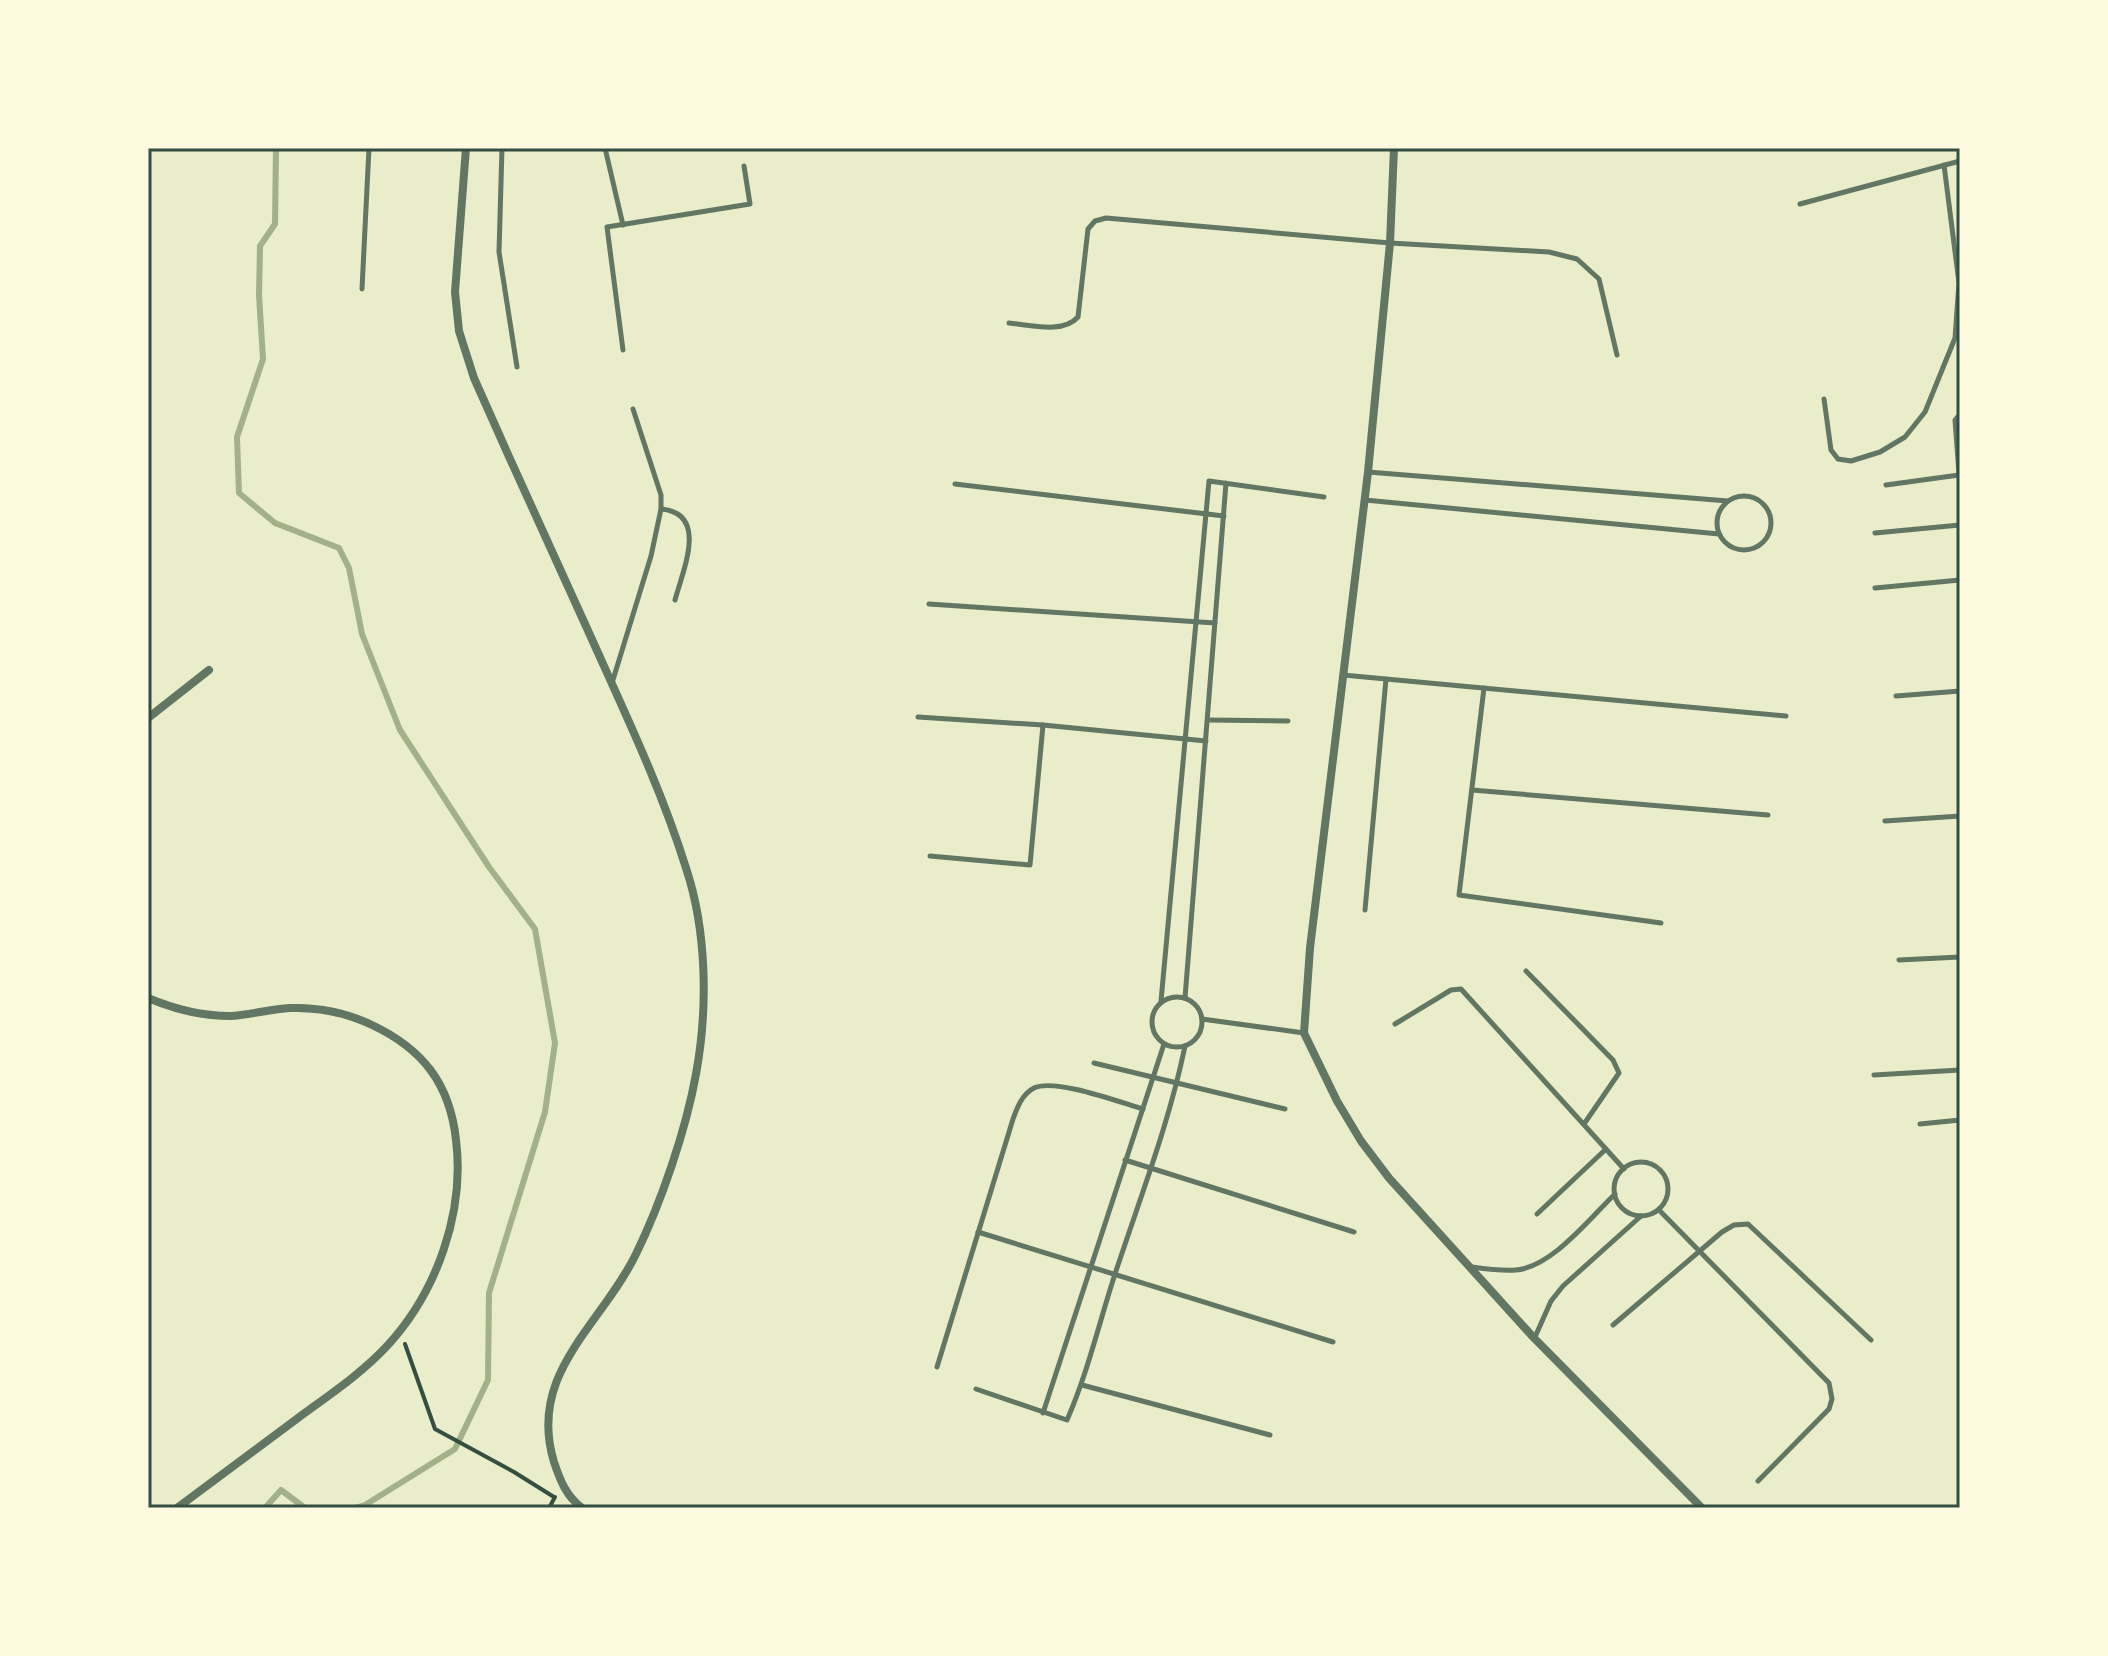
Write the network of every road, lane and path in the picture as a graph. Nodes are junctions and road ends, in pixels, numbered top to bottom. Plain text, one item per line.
1 (369, 148) edge
2 (466, 148) edge
3 (502, 148) edge
4 (605, 148) edge
5 (1394, 148) edge
6 (1960, 161) edge
7 (1944, 165) junction
8 (744, 166) dead end
9 (1800, 204) dead end
10 (623, 225) junction
11 (1390, 243) junction
12 (362, 289) dead end
13 (1009, 323) dead end
14 (623, 350) dead end
15 (1617, 355) dead end
16 (517, 367) dead end
17 (1824, 399) dead end
18 (633, 409) dead end
19 (1960, 414) edge
20 (1368, 472) junction
21 (1959, 475) edge
22 (1226, 483) junction
23 (955, 484) dead end
24 (1886, 485) dead end
25 (1960, 487) edge
26 (1324, 497) dead end
27 (1365, 500) junction
28 (1728, 501) junction
29 (661, 509) junction
30 (1206, 514) junction
31 (1224, 516) junction
32 (1960, 525) edge
33 (1875, 533) dead end
34 (1719, 534) junction
35 (1960, 580) edge
36 (1875, 588) dead end
37 (675, 600) dead end
38 (929, 604) dead end
39 (1196, 621) junction
40 (1215, 623) junction
41 (209, 670) dead end
42 (1343, 675) junction
43 (1386, 679) junction
44 (612, 684) junction
45 (1484, 688) junction
46 (1960, 691) edge
47 (1896, 696) dead end
48 (1786, 716) dead end
49 (918, 717) dead end
50 (148, 718) edge
51 (1208, 720) junction
52 (1288, 721) dead end
53 (1043, 725) junction
54 (1185, 739) junction
55 (1206, 741) junction
56 (1472, 790) junction
57 (1768, 815) dead end
58 (1960, 816) edge
59 (1885, 821) dead end
60 (930, 856) dead end
61 (1365, 910) dead end
62 (1661, 923) dead end
63 (1960, 957) edge
64 (1899, 960) dead end
65 (1526, 971) dead end
66 (148, 998) edge
67 (1185, 998) junction
68 (1161, 1001) junction
69 (1202, 1019) junction
70 (1395, 1024) dead end
71 (1304, 1033) junction
72 (1164, 1044) junction
73 (1185, 1046) junction
74 (1094, 1063) dead end
75 (1960, 1070) edge
76 (1874, 1075) dead end
77 (1152, 1078) junction
78 (1178, 1083) junction
79 (1143, 1109) junction
80 (1285, 1109) dead end
81 (1960, 1120) edge
82 (1584, 1124) junction
83 (1920, 1124) dead end
84 (1606, 1149) junction
85 (1125, 1160) junction
86 (1152, 1169) junction
87 (1624, 1169) junction
88 (1615, 1194) junction
89 (1659, 1210) junction
90 (1537, 1214) dead end
91 (1641, 1216) junction
92 (978, 1232) junction
93 (1354, 1232) dead end
94 (1699, 1252) junction
95 (1090, 1267) junction
96 (1471, 1267) junction
97 (1115, 1274) junction
98 (1613, 1325) dead end
99 (400, 1330) junction
100 (1534, 1338) junction
101 (1871, 1340) dead end
102 (1333, 1342) dead end
103 (937, 1367) dead end
104 (1082, 1385) junction
105 (976, 1389) dead end
106 (1043, 1413) junction
107 (1270, 1435) dead end
108 (1758, 1481) dead end
109 (555, 1498) dead end
110 (177, 1508) edge
111 (582, 1508) edge
112 (1702, 1508) edge

1 - 12 lane
2 - 44 street
3 - 16 lane
4 - 10 lane
5 - 11 street
6 - 7 lane
7 - 9 lane
7 - 17 lane
8 - 10 lane
10 - 14 lane
11 - 13 lane
11 - 15 lane
11 - 20 street
18 - 29 lane
19 - 21 lane
20 - 27 street
20 - 28 lane
21 - 24 lane
21 - 25 lane
22 - 26 lane
22 - 30 lane
22 - 31 lane
23 - 30 lane
27 - 34 lane
27 - 42 street
28 - 34 lane
28 - 34 lane
29 - 37 lane
29 - 44 lane
30 - 31 lane
30 - 39 lane
31 - 40 lane
32 - 33 lane
35 - 36 lane
38 - 39 lane
39 - 40 lane
39 - 54 lane
40 - 51 lane
41 - 50 street
42 - 43 lane
42 - 71 street
43 - 45 lane
43 - 61 lane
44 - 111 street
45 - 48 lane
45 - 56 lane
46 - 47 lane
49 - 53 lane
51 - 52 lane
51 - 55 lane
53 - 54 lane
53 - 60 lane
54 - 55 lane
54 - 68 lane
55 - 67 lane
56 - 57 lane
56 - 62 lane
58 - 59 lane
63 - 64 lane
65 - 82 lane
66 - 99 street
67 - 68 lane
67 - 69 lane
68 - 72 lane
69 - 71 lane
69 - 73 lane
70 - 82 lane
71 - 96 street
72 - 73 lane
72 - 77 lane
73 - 78 lane
74 - 77 lane
75 - 76 lane
77 - 78 lane
77 - 79 lane
78 - 80 lane
78 - 86 lane
79 - 85 lane
79 - 92 lane
81 - 83 lane
82 - 84 lane
84 - 87 lane
84 - 90 lane
85 - 86 lane
85 - 95 lane
86 - 93 lane
86 - 97 lane
87 - 88 lane
87 - 89 lane
88 - 91 lane
88 - 96 lane
89 - 91 lane
89 - 94 lane
91 - 100 lane
92 - 95 lane
92 - 103 lane
94 - 98 lane
94 - 101 lane
94 - 108 lane
95 - 97 lane
95 - 106 lane
96 - 100 street
97 - 102 lane
97 - 104 lane
99 - 109 path
99 - 110 street
100 - 112 street
104 - 106 lane
104 - 107 lane
105 - 106 lane

